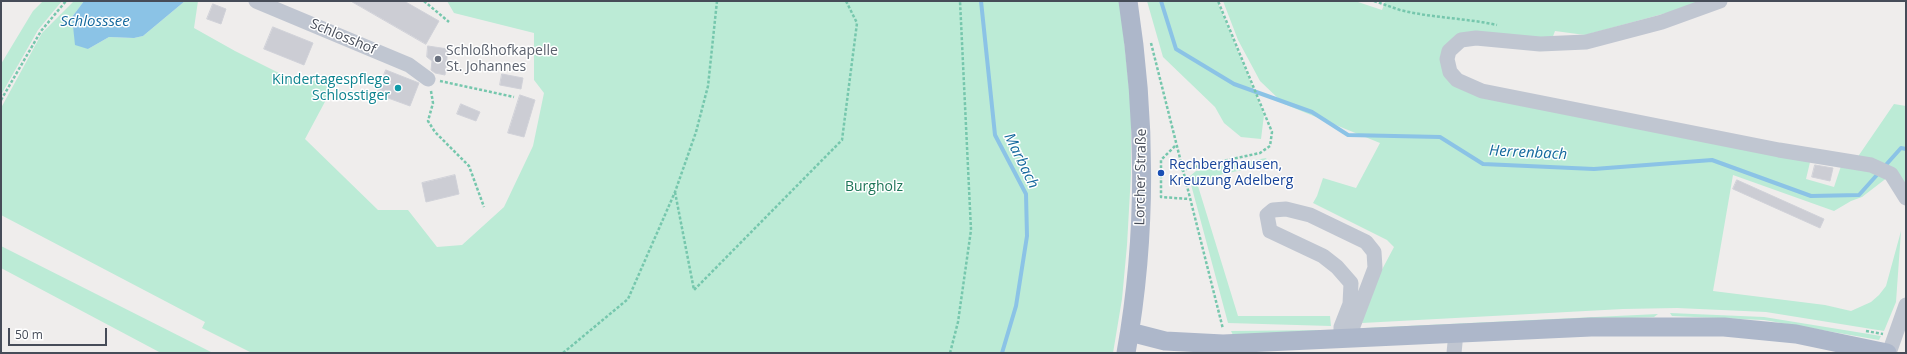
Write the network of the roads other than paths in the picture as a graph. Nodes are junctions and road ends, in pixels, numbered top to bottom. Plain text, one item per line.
1 (256, 1) edge
2 (1128, 1) edge
3 (1720, 1) edge
4 (428, 79) road end
5 (1906, 198) edge
6 (1906, 305) edge
7 (1130, 332) junction
8 (1456, 333) junction
9 (1347, 338) junction
10 (1223, 342) edge
11 (1126, 353) edge
12 (1454, 353) edge
13 (1888, 353) edge

1 - 4 street, Schlosshof
2 - 7 main road, Lorcher Straße
3 - 5 street
6 - 13 street
7 - 10 main road
7 - 11 main road, Lorcher Straße
8 - 9 main road
8 - 12 street
8 - 13 main road
9 - 9 street
9 - 10 main road

